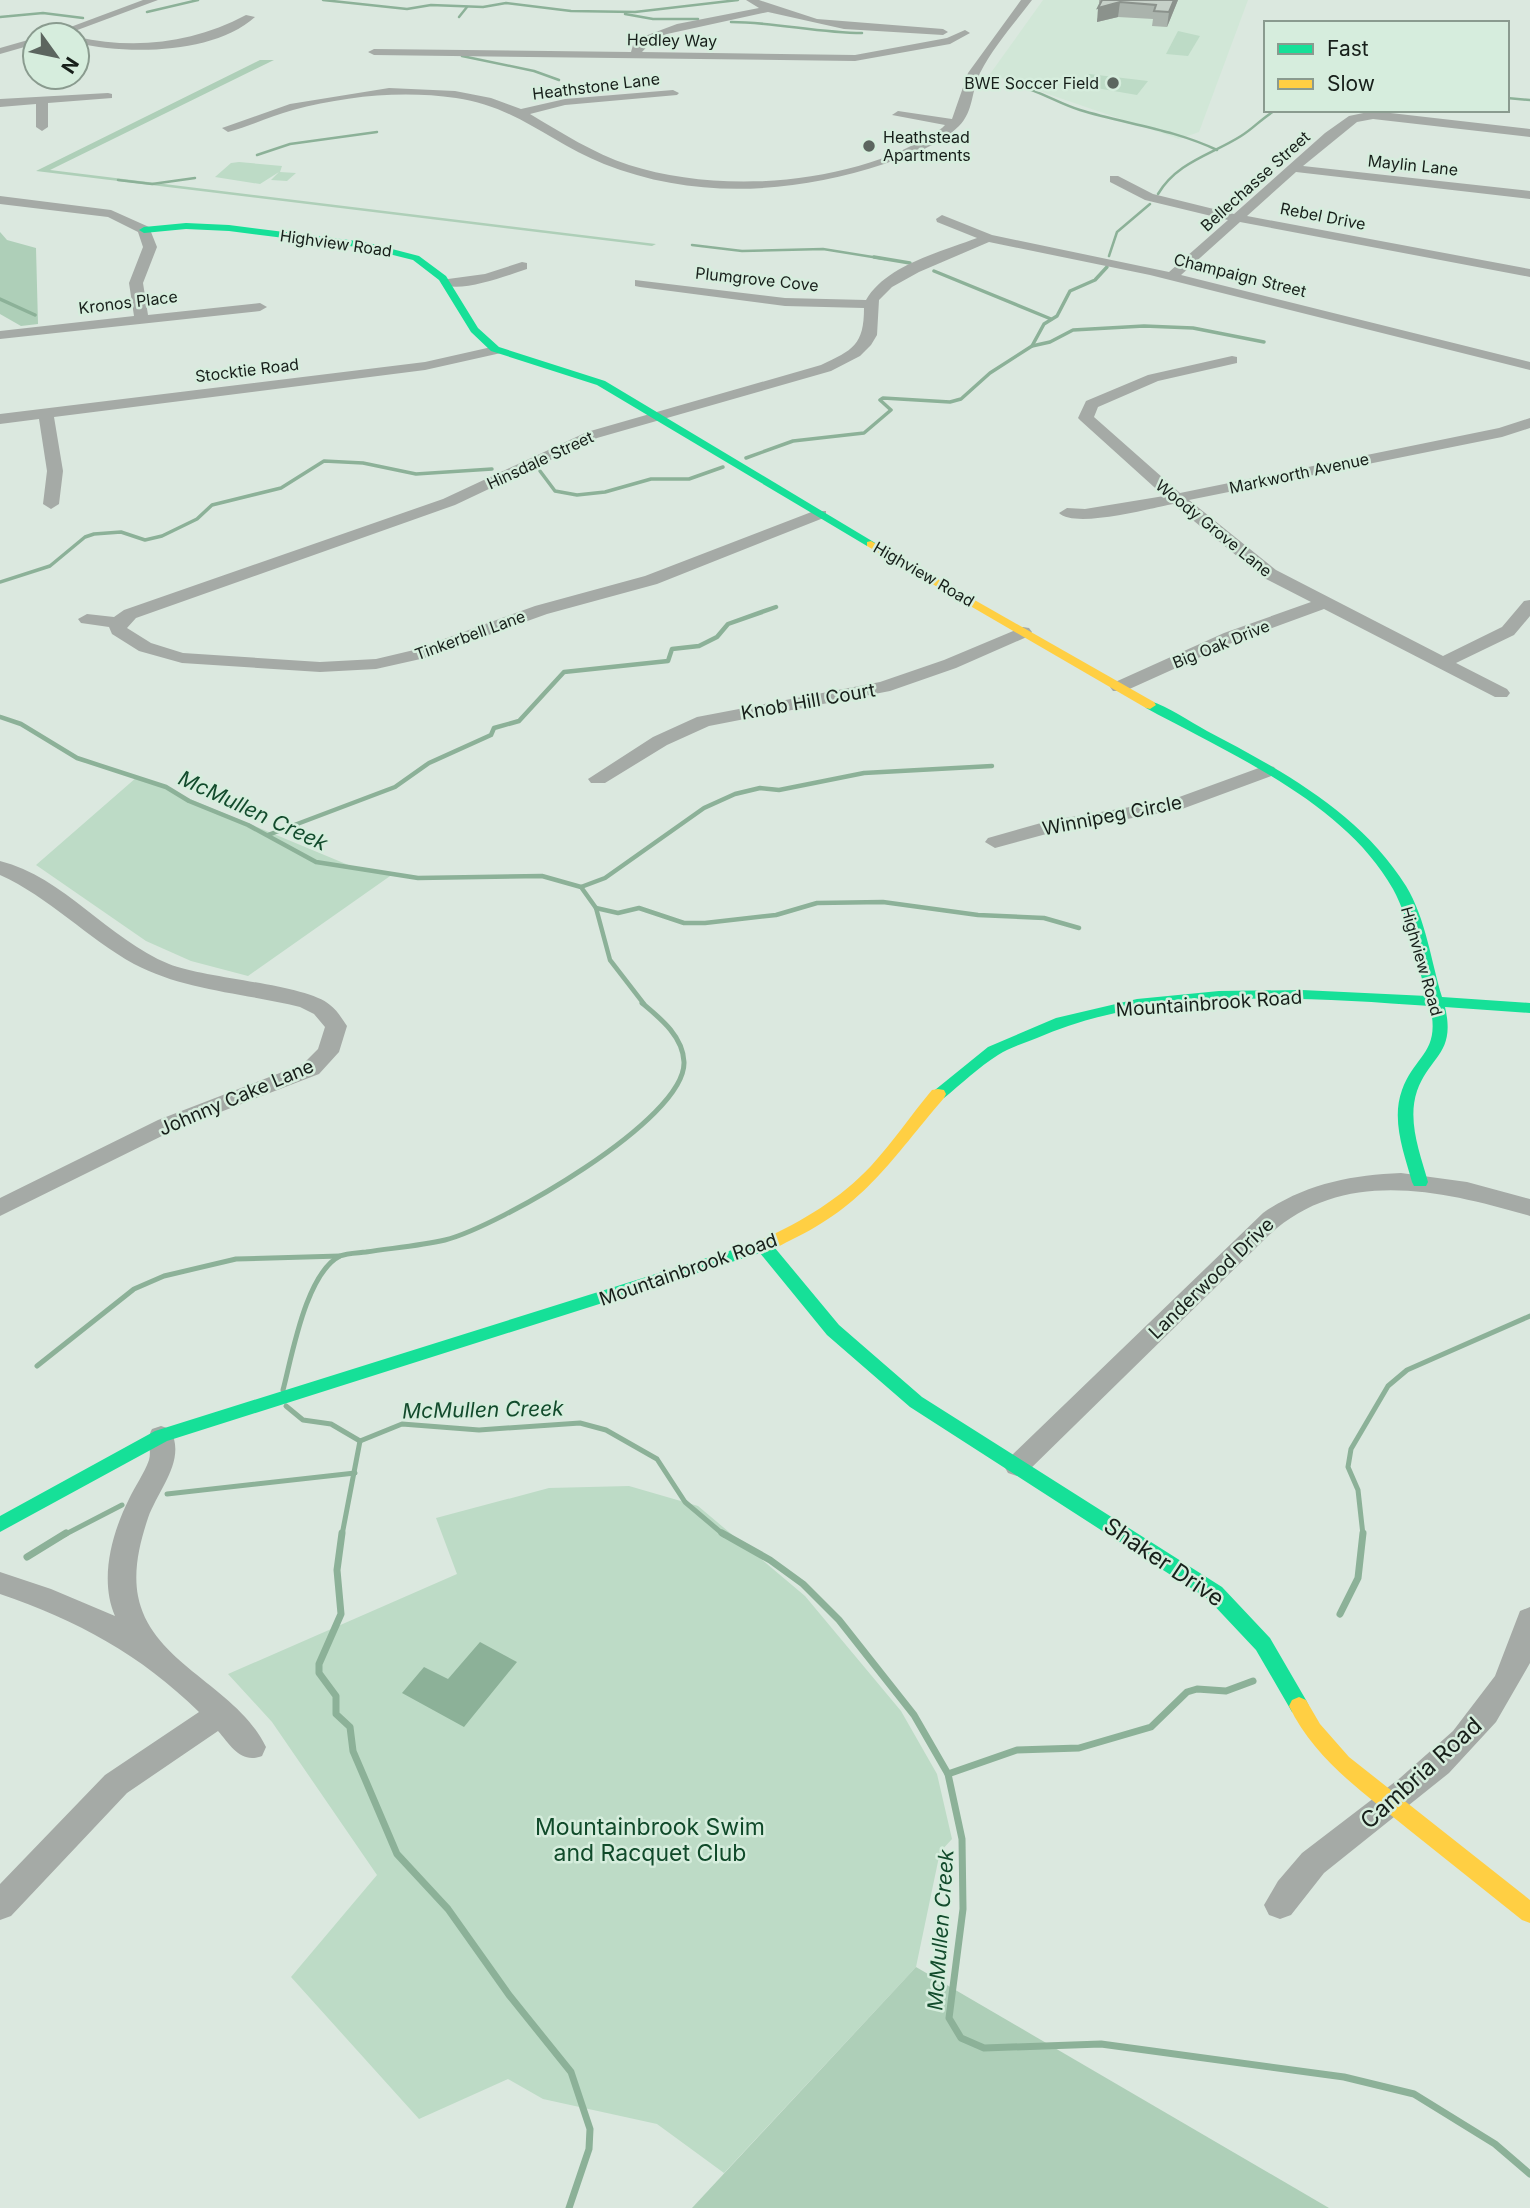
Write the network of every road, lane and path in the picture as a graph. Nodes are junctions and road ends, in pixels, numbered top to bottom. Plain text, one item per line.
1 (153, 0) edge
2 (751, 0) edge
3 (1027, 0) edge
4 (1035, 0) edge
5 (769, 9) junction
6 (250, 17) dead end
7 (91, 23) edge
8 (981, 34) junction
9 (91, 42) edge
10 (21, 45) edge
11 (0, 51) edge
12 (374, 51) dead end
13 (636, 55) junction
14 (972, 82) junction
15 (673, 93) dead end
16 (108, 96) dead end
17 (42, 100) junction
18 (0, 103) edge
19 (522, 112) junction
20 (1478, 112) edge
21 (898, 115) dead end
22 (955, 123) junction
23 (1473, 126) junction
24 (42, 127) dead end
25 (228, 128) dead end
26 (1530, 133) edge
27 (1292, 168) junction
28 (1114, 179) dead end
29 (1530, 195) edge
30 (0, 200) edge
31 (1237, 218) junction
32 (942, 219) dead end
33 (144, 230) junction
34 (988, 238) junction
35 (522, 266) dead end
36 (1530, 273) edge
37 (1172, 276) junction
38 (640, 282) dead end
39 (448, 283) junction
40 (870, 304) junction
41 (260, 307) dead end
42 (141, 318) junction
43 (0, 335) edge
44 (496, 349) junction
45 (1232, 360) dead end
46 (1530, 366) edge
47 (46, 413) junction
48 (654, 415) junction
49 (0, 419) edge
50 (1530, 423) edge
51 (1176, 498) junction
52 (51, 504) dead end
53 (1067, 513) dead end
54 (820, 514) junction
55 (1324, 603) junction
56 (1530, 605) edge
57 (87, 619) dead end
58 (118, 623) junction
59 (1023, 632) junction
60 (1442, 663) junction
61 (1119, 687) junction
62 (1501, 693) dead end
63 (1267, 771) junction
64 (598, 779) dead end
65 (995, 842) dead end
66 (0, 867) edge
67 (1434, 1000) junction
68 (1530, 1008) edge
69 (1420, 1182) junction
70 (0, 1208) edge
71 (1530, 1208) edge
72 (764, 1246) junction
73 (161, 1436) junction
74 (1017, 1466) junction
75 (0, 1525) edge
76 (0, 1583) edge
77 (1530, 1619) edge
78 (161, 1658) junction
79 (221, 1714) junction
80 (251, 1747) dead end
81 (1390, 1803) junction
82 (1280, 1905) dead end
83 (0, 1906) edge
84 (1530, 1913) edge

1 - 7 street
2 - 5 street
3 - 8 street
4 - 14 street
5 - 8 street
5 - 13 street
6 - 9 street
8 - 13 street, Hedley Way
8 - 14 street
10 - 11 street
12 - 13 street, Hedley Way
14 - 22 street
15 - 19 street, Heathstone Lane
16 - 17 street
17 - 18 street
17 - 24 street
19 - 22 street
19 - 25 street
20 - 23 street
21 - 22 street
23 - 26 street, Bellechasse Street
23 - 27 street, Bellechasse Street
27 - 29 street, Maylin Lane
27 - 31 street, Bellechasse Street
28 - 31 street, Rebel Drive
30 - 33 street
31 - 36 street, Rebel Drive
31 - 37 street, Bellechasse Street
32 - 34 street, Champaign Street
33 - 39 street, Highview Road
33 - 42 street
34 - 37 street, Champaign Street
34 - 40 street
35 - 39 street
37 - 46 street, Champaign Street
38 - 40 street, Plumgrove Cove
39 - 44 street, Highview Road
40 - 48 street, Hinsdale Street
41 - 42 street, Kronos Place
42 - 43 street, Kronos Place
44 - 47 street, Stocktie Road
44 - 48 street, Highview Road
45 - 51 street, Woody Grove Lane
47 - 49 street, Stocktie Road
47 - 52 street
48 - 54 street, Highview Road
48 - 58 street, Hinsdale Street
50 - 51 street, Markworth Avenue
51 - 53 street, Markworth Avenue
51 - 55 street, Woody Grove Lane
54 - 58 street, Tinkerbell Lane
54 - 59 street, Highview Road
55 - 60 street, Woody Grove Lane
55 - 61 street, Big Oak Drive
56 - 60 street
57 - 58 street
59 - 61 street, Highview Road
59 - 64 street, Knob Hill Court
60 - 62 street, Woody Grove Lane
61 - 63 street, Highview Road
63 - 65 street, Winnipeg Circle
63 - 67 street, Highview Road
66 - 70 street, Johnny Cake Lane
67 - 68 street, Mountainbrook Road
67 - 69 street, Highview Road
67 - 72 street, Mountainbrook Road
69 - 71 street, Landerwood Drive
69 - 74 street, Landerwood Drive
72 - 73 street, Mountainbrook Road
72 - 74 street, Shaker Drive
73 - 75 street, Mountainbrook Road
73 - 78 street
74 - 81 street, Shaker Drive
76 - 78 street
77 - 81 street, Cambria Road
78 - 79 street
79 - 80 street
79 - 83 street
81 - 82 street, Cambria Road
81 - 84 street, Shaker Drive

